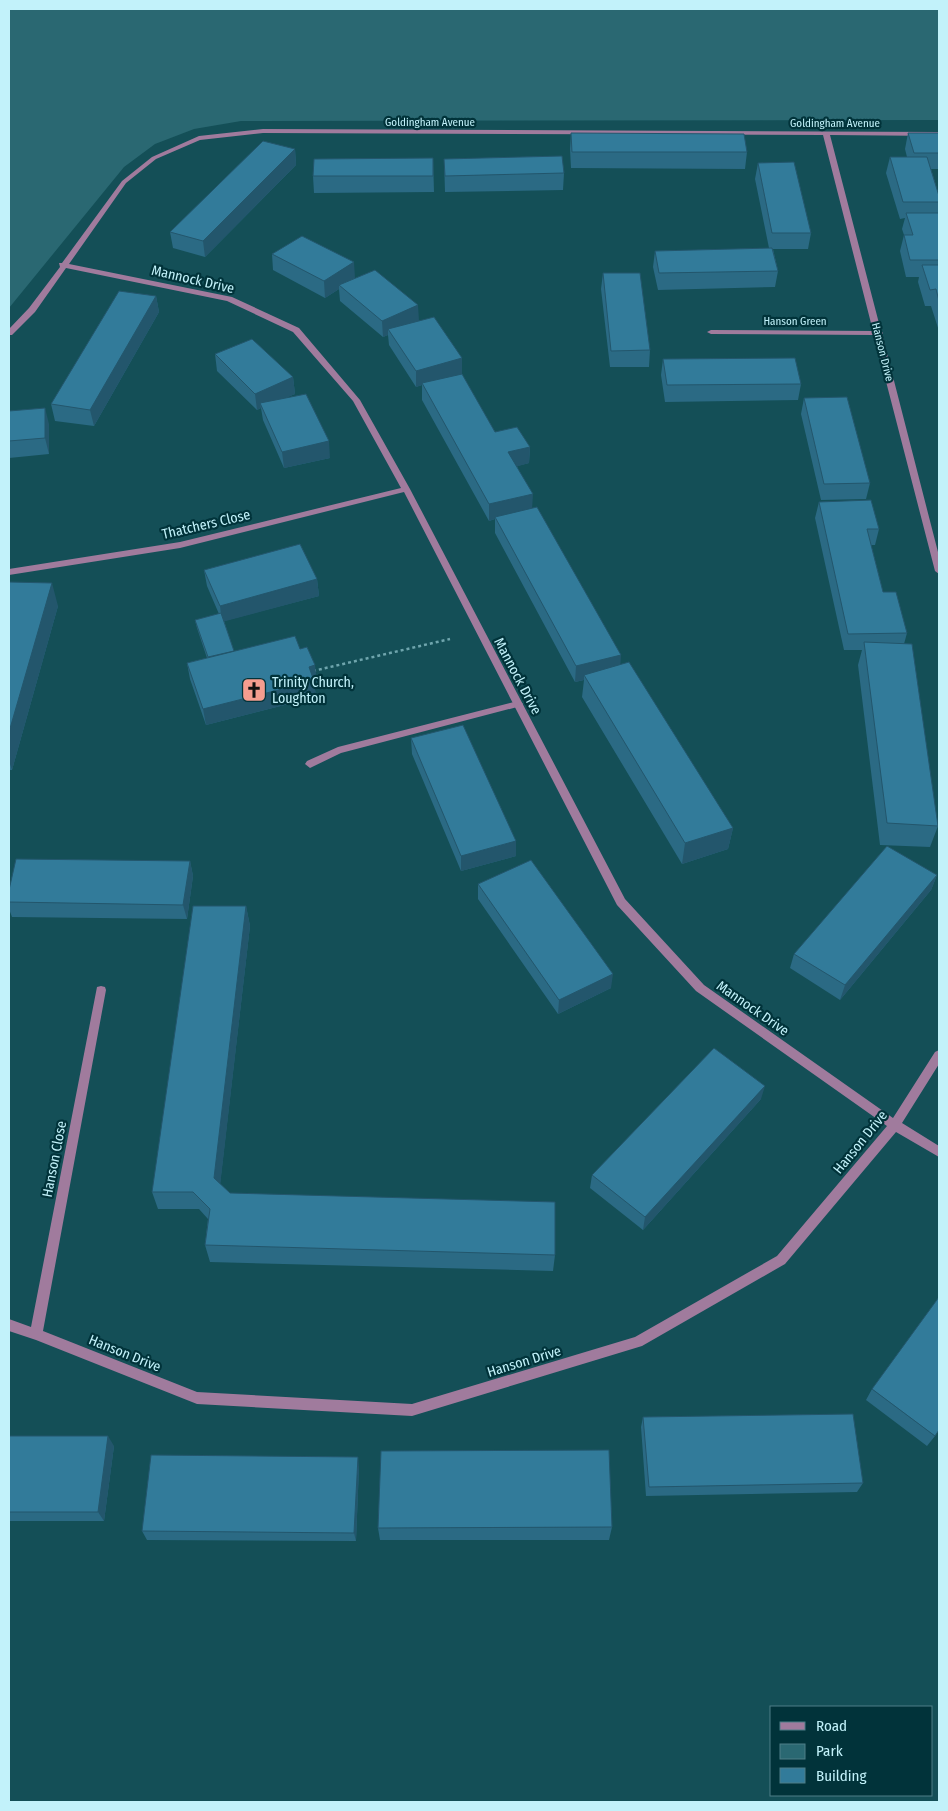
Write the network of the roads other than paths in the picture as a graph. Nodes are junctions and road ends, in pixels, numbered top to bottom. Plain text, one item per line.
1 (826, 133) junction
2 (939, 134) edge
3 (62, 265) junction
4 (711, 332) dead end
5 (9, 333) edge
6 (879, 333) junction
7 (406, 488) junction
8 (939, 570) edge
9 (9, 572) edge
10 (518, 704) junction
11 (310, 764) dead end
12 (101, 990) dead end
13 (939, 1055) edge
14 (895, 1125) junction
15 (939, 1152) edge
16 (9, 1325) edge
17 (36, 1334) junction

1 - 2 street, Goldingham Avenue
1 - 3 street, Goldingham Avenue
1 - 6 street, Hanson Drive
3 - 5 street, Goldingham Avenue
3 - 7 street, Mannock Drive
4 - 6 street, Hanson Green
6 - 8 street, Hanson Drive
7 - 9 street, Thatchers Close
7 - 10 street, Mannock Drive
10 - 11 street
10 - 14 street, Mannock Drive
12 - 17 street, Hanson Close
13 - 14 street, Hanson Drive
14 - 15 street, Mannock Drive
14 - 17 street, Hanson Drive
16 - 17 street, Hanson Drive

